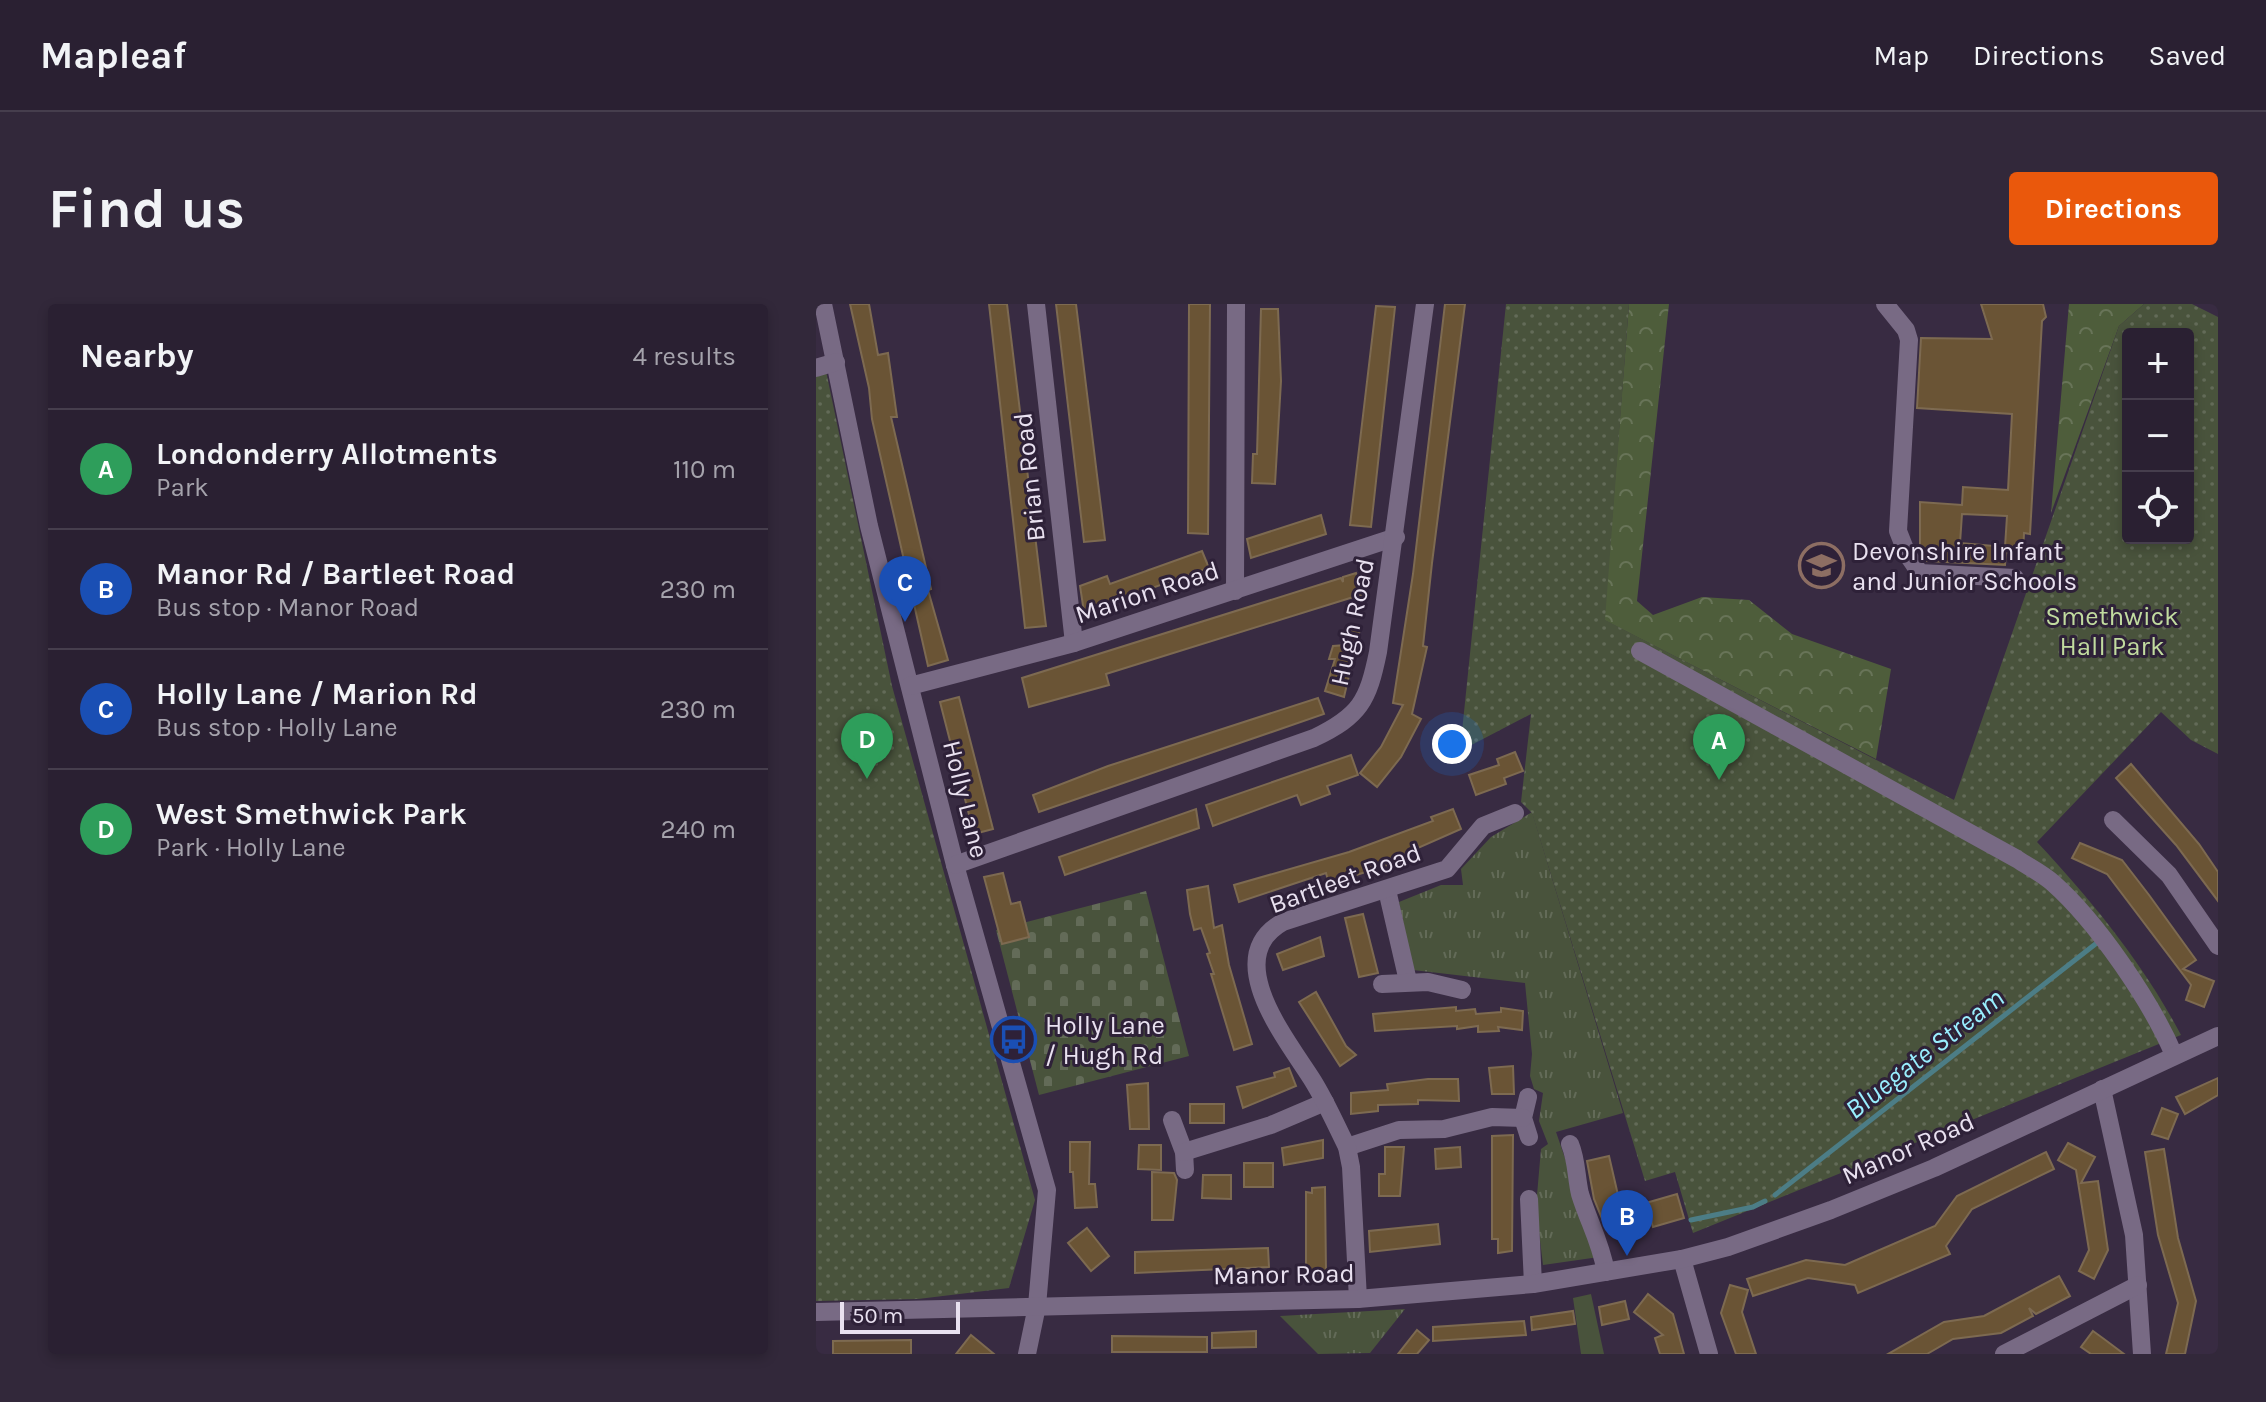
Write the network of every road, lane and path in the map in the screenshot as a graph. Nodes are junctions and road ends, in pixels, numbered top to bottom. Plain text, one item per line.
1 (823, 304) edge
2 (1036, 304) edge
3 (1236, 304) edge
4 (1425, 304) edge
5 (1885, 304) edge
6 (836, 362) junction
7 (816, 368) edge
8 (1396, 537) junction
9 (2015, 578) dead end
10 (1235, 591) junction
11 (1074, 643) junction
12 (1640, 651) dead end
13 (910, 686) junction
14 (1515, 813) dead end
15 (2113, 820) dead end
16 (955, 865) junction
17 (1387, 890) junction
18 (2218, 946) edge
19 (1408, 981) junction
20 (1382, 984) dead end
21 (1462, 990) dead end
22 (2218, 1036) edge
23 (2174, 1055) junction
24 (2102, 1089) junction
25 (1528, 1097) dead end
26 (1325, 1102) junction
27 (1523, 1118) junction
28 (1172, 1120) dead end
29 (1529, 1137) dead end
30 (1570, 1144) dead end
31 (1347, 1147) junction
32 (1529, 1199) dead end
33 (1682, 1259) junction
34 (1606, 1272) junction
35 (1533, 1284) junction
36 (2138, 1285) junction
37 (1358, 1299) junction
38 (1037, 1306) junction
39 (816, 1312) edge
40 (1027, 1354) edge
41 (1709, 1354) edge
42 (2004, 1354) edge
43 (2142, 1354) edge

1 - 6 street, Holly Lane
2 - 11 street, Brian Road
3 - 10 street
4 - 8 street, Hugh Road
5 - 9 street
6 - 7 street
6 - 13 street, Holly Lane
8 - 10 street, Marion Road
8 - 16 street, Hugh Road
10 - 11 street, Marion Road
11 - 13 street, Marion Road
12 - 23 street
13 - 16 street, Holly Lane
14 - 17 street, Bartleet Road
15 - 18 street
16 - 38 street, Holly Lane
17 - 19 street
17 - 26 street, Bartleet Road
19 - 20 street
19 - 21 street
22 - 23 street, Manor Road
23 - 24 street, Manor Road
24 - 33 street, Manor Road
24 - 36 street
25 - 27 street
26 - 28 street
26 - 31 street, Bartleet Road
27 - 29 street
27 - 31 street
30 - 34 street
31 - 37 street, Bartleet Road
32 - 35 street
33 - 34 street, Manor Road
33 - 41 street
34 - 35 street, Manor Road
35 - 37 street, Manor Road
36 - 42 street
36 - 43 street
37 - 38 street, Manor Road
38 - 39 street, Manor Road
38 - 40 street, Holly Lane

